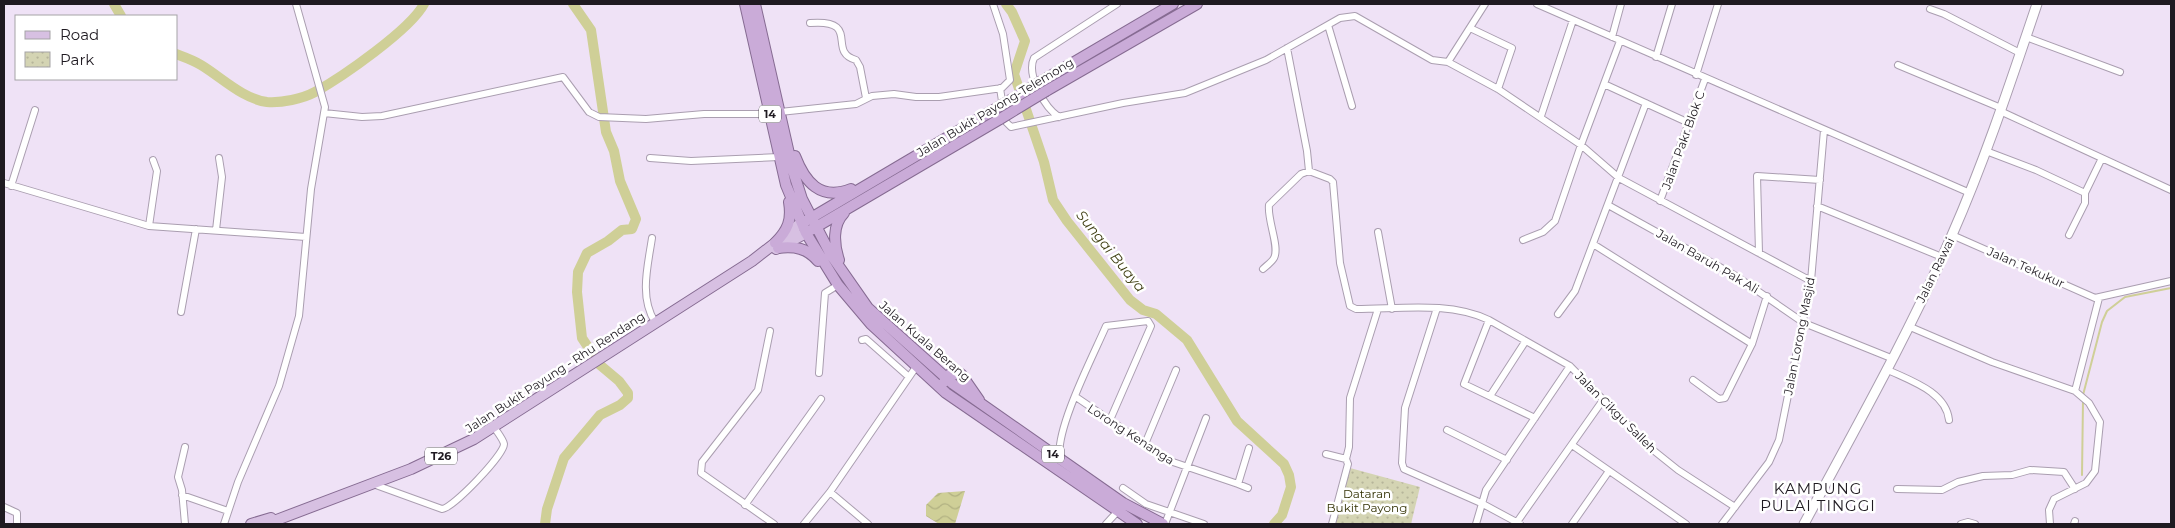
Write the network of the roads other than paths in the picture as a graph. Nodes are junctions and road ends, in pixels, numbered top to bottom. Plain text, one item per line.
1 (296, 4) edge
2 (745, 4) edge
3 (755, 4) edge
4 (993, 4) edge
5 (1118, 4) edge
6 (1174, 4) edge
7 (1197, 4) edge
8 (1485, 4) edge
9 (1537, 4) edge
10 (1621, 4) edge
11 (1672, 4) edge
12 (1718, 4) edge
13 (2037, 4) edge
14 (1930, 10) dead end
15 (1573, 20) junction
16 (810, 23) dead end
17 (1328, 25) junction
18 (1470, 28) junction
19 (1612, 37) junction
20 (2026, 37) junction
21 (1620, 41) junction
22 (1287, 48) junction
23 (2020, 53) junction
24 (1656, 57) junction
25 (1448, 62) junction
26 (1898, 65) dead end
27 (2120, 72) dead end
28 (1696, 75) junction
29 (1705, 79) junction
30 (1604, 84) junction
31 (1000, 88) junction
32 (1498, 89) junction
33 (866, 98) junction
34 (1646, 103) junction
35 (1352, 106) dead end
36 (2001, 109) junction
37 (34, 110) dead end
38 (324, 113) junction
39 (775, 113) junction
40 (1541, 116) junction
41 (1060, 117) junction
42 (1689, 123) junction
43 (782, 125) junction
44 (1824, 130) junction
45 (1580, 145) junction
46 (1986, 151) junction
47 (779, 157) junction
48 (220, 158) dead end
49 (650, 158) dead end
50 (153, 160) dead end
51 (2101, 160) junction
52 (898, 166) junction
53 (1309, 171) junction
54 (1618, 178) junction
55 (1820, 180) junction
56 (4, 184) edge
57 (786, 185) junction
58 (11, 186) junction
59 (2171, 190) edge
60 (1970, 193) junction
61 (2085, 193) junction
62 (1660, 201) junction
63 (1608, 205) junction
64 (1818, 206) junction
65 (850, 207) junction
66 (808, 225) junction
67 (149, 226) junction
68 (196, 229) junction
69 (216, 230) junction
70 (1378, 232) dead end
71 (1952, 235) junction
72 (2069, 235) dead end
73 (306, 237) junction
74 (652, 238) dead end
75 (1523, 240) dead end
76 (1593, 244) junction
77 (777, 246) junction
78 (1759, 253) junction
79 (1942, 257) junction
80 (1263, 269) dead end
81 (847, 279) junction
82 (1811, 281) junction
83 (2171, 281) edge
84 (838, 285) junction
85 (1767, 296) junction
86 (2099, 298) junction
87 (1392, 308) junction
88 (1436, 308) junction
89 (1378, 309) junction
90 (181, 312) dead end
91 (1558, 314) dead end
92 (1489, 320) junction
93 (655, 322) junction
94 (1804, 323) junction
95 (1908, 326) junction
96 (770, 331) dead end
97 (862, 340) dead end
98 (1525, 342) junction
99 (1752, 344) junction
100 (903, 356) junction
101 (1891, 358) junction
102 (895, 365) junction
103 (1570, 366) junction
104 (916, 367) junction
105 (1886, 369) junction
106 (1176, 370) dead end
107 (819, 373) dead end
108 (909, 377) junction
109 (946, 378) junction
110 (1692, 380) dead end
111 (2075, 391) junction
112 (946, 393) junction
113 (1490, 396) junction
114 (1076, 397) junction
115 (820, 399) dead end
116 (1603, 400) junction
117 (1206, 418) dead end
118 (1535, 418) junction
119 (1110, 420) junction
120 (1949, 420) dead end
121 (494, 427) junction
122 (1447, 430) dead end
123 (1144, 444) junction
124 (1572, 445) junction
125 (185, 447) dead end
126 (1249, 448) dead end
127 (1326, 454) dead end
128 (1060, 459) junction
129 (1346, 459) junction
130 (1507, 460) junction
131 (1187, 468) junction
132 (1609, 471) junction
133 (372, 484) junction
134 (1238, 484) junction
135 (1123, 488) dead end
136 (1248, 488) dead end
137 (1897, 489) dead end
138 (2075, 489) junction
139 (830, 492) junction
140 (182, 494) junction
141 (1481, 503) junction
142 (745, 505) junction
143 (4, 507) edge
144 (1736, 507) junction
145 (228, 511) junction
146 (1117, 512) junction
147 (1169, 513) junction
148 (279, 518) junction
149 (1518, 523) edge
150 (17, 524) edge
151 (185, 524) edge
152 (224, 524) edge
153 (251, 524) edge
154 (266, 524) edge
155 (774, 524) edge
156 (804, 524) edge
157 (868, 524) edge
158 (1106, 524) edge
159 (1137, 524) edge
160 (1164, 524) edge
161 (1204, 524) edge
162 (1332, 524) edge
163 (1476, 524) edge
164 (1572, 524) edge
165 (1686, 524) edge
166 (1722, 524) edge
167 (1804, 524) edge
168 (1961, 524) edge
169 (1975, 524) edge
170 (2050, 524) edge

1 - 38 street
2 - 39 highway, Jalan Kuala Berang / 14
3 - 39 highway, Jalan Kuala Berang / 14
4 - 31 street
5 - 41 street
6 - 52 highway, Jalan Bukit Payong-Telemong, bridge
7 - 65 highway, Jalan Bukit Payong-Telemong, bridge
8 - 18 street
9 - 15 street
10 - 19 street
11 - 24 street
12 - 28 street
13 - 20 main road, Jalan Rawai
14 - 23 street
15 - 19 street
15 - 40 street
16 - 33 street
17 - 22 street
17 - 25 street
17 - 35 street
18 - 25 street
18 - 32 street
19 - 21 street
20 - 23 main road, Jalan Rawai
20 - 27 street
21 - 24 street
21 - 30 street
22 - 41 street
22 - 53 street
23 - 36 main road, Jalan Rawai
24 - 28 street
25 - 32 street
26 - 36 street
28 - 29 street
29 - 42 street, Jalan Pakr Blok C
29 - 44 street
30 - 34 street
30 - 45 street
31 - 33 street
31 - 41 street
32 - 40 street
33 - 39 street
34 - 42 street
34 - 54 street
36 - 46 main road, Jalan Rawai
36 - 51 street
37 - 58 street
38 - 39 street
38 - 73 street
39 - 43 highway, Jalan Kuala Berang / 14
39 - 47 highway, Jalan Kuala Berang / 14
40 - 45 street
42 - 62 street, Jalan Pakr Blok C
43 - 52 highway
43 - 66 highway, Jalan Kuala Berang / 14
44 - 55 street, Jalan Lorong Masjid
44 - 60 street
45 - 54 street
45 - 75 street
46 - 60 main road, Jalan Rawai
46 - 61 street
47 - 49 street
47 - 57 highway, Jalan Kuala Berang / 14
48 - 69 street
50 - 67 street
51 - 59 street
51 - 61 street
52 - 66 highway, Jalan Bukit Payong-Telemong
53 - 80 street
53 - 89 street, Jalan Cikgu Salleh
54 - 62 street
54 - 63 street
55 - 64 street, Jalan Lorong Masjid
55 - 78 street
56 - 58 street
57 - 66 highway, Jalan Kuala Berang / 14
57 - 77 highway
58 - 67 street
60 - 71 main road, Jalan Rawai
61 - 72 street
62 - 78 street
63 - 76 street
63 - 85 street, Jalan Baruh Pak Ali
64 - 79 street
64 - 82 street, Jalan Lorong Masjid
65 - 66 highway, Jalan Bukit Payong-Telemong
65 - 81 highway
66 - 77 main road, Jalan Bukit Payung - Rhu Rendang
66 - 81 highway, Jalan Kuala Berang / 14
66 - 84 highway, Jalan Kuala Berang / 14
67 - 68 street
68 - 69 street
68 - 90 street
69 - 73 street
70 - 87 street
71 - 79 main road, Jalan Rawai
71 - 86 street, Jalan Tekukur
73 - 145 street
74 - 93 street
76 - 91 street
76 - 99 street
77 - 84 highway
77 - 93 main road, Jalan Bukit Payung - Rhu Rendang / T26
78 - 82 street
79 - 95 main road, Jalan Rawai
81 - 109 highway, Jalan Kuala Berang / 14
82 - 94 street, Jalan Lorong Masjid
83 - 86 street
84 - 100 highway, Jalan Kuala Berang / 14
84 - 107 street
85 - 94 street, Jalan Baruh Pak Ali
85 - 99 street
86 - 111 street
87 - 88 street, Jalan Cikgu Salleh
87 - 89 street, Jalan Cikgu Salleh
88 - 92 street, Jalan Cikgu Salleh
88 - 141 street
89 - 129 street
92 - 98 street, Jalan Cikgu Salleh
92 - 113 street
93 - 121 main road, Jalan Bukit Payung - Rhu Rendang / T26
94 - 101 street, Jalan Baruh Pak Ali
94 - 144 street, Jalan Lorong Masjid
95 - 101 main road, Jalan Rawai
95 - 111 street
96 - 142 street
97 - 102 street
98 - 103 street, Jalan Cikgu Salleh
98 - 113 street
99 - 110 street
100 - 102 street
100 - 104 highway, Jalan Kuala Berang / 14
101 - 105 main road, Jalan Rawai
102 - 108 street
103 - 116 street, Jalan Cikgu Salleh
103 - 118 street
104 - 108 street
104 - 112 highway, Jalan Kuala Berang / 14
105 - 120 street
105 - 167 main road, Jalan Rawai
106 - 123 street
108 - 139 street
109 - 112 highway
109 - 128 highway, Jalan Kuala Berang / 14
111 - 138 street
112 - 146 highway, Jalan Kuala Berang / 14
113 - 118 street
114 - 119 street, Lorong Kenanga
114 - 119 street
114 - 128 street
115 - 142 street
116 - 124 street
116 - 144 street, Jalan Cikgu Salleh
117 - 131 street
118 - 130 street
119 - 123 street, Lorong Kenanga
121 - 133 main road, Jalan Bukit Payung - Rhu Rendang / T26
121 - 133 street
122 - 130 street
123 - 131 street, Lorong Kenanga
124 - 132 street
124 - 149 street
125 - 140 street
126 - 134 street
127 - 129 street
128 - 160 highway, Jalan Kuala Berang / 14
129 - 162 street
130 - 141 street
131 - 134 street, Lorong Kenanga
131 - 147 street
132 - 164 street
132 - 165 street
133 - 148 main road, Jalan Bukit Payung - Rhu Rendang / T26
134 - 136 street, Lorong Kenanga
135 - 147 street
137 - 138 street
138 - 170 street
139 - 156 street
139 - 157 street
140 - 145 street
140 - 151 street
141 - 149 street
141 - 163 street
142 - 155 street
143 - 150 street
144 - 166 street, Jalan Lorong Masjid
145 - 152 street
146 - 158 street
146 - 159 highway, Jalan Kuala Berang / 14
147 - 160 street
147 - 161 street
148 - 153 main road, Jalan Bukit Payung - Rhu Rendang / T26
148 - 154 main road, Jalan Bukit Payung - Rhu Rendang / T26
168 - 169 street

